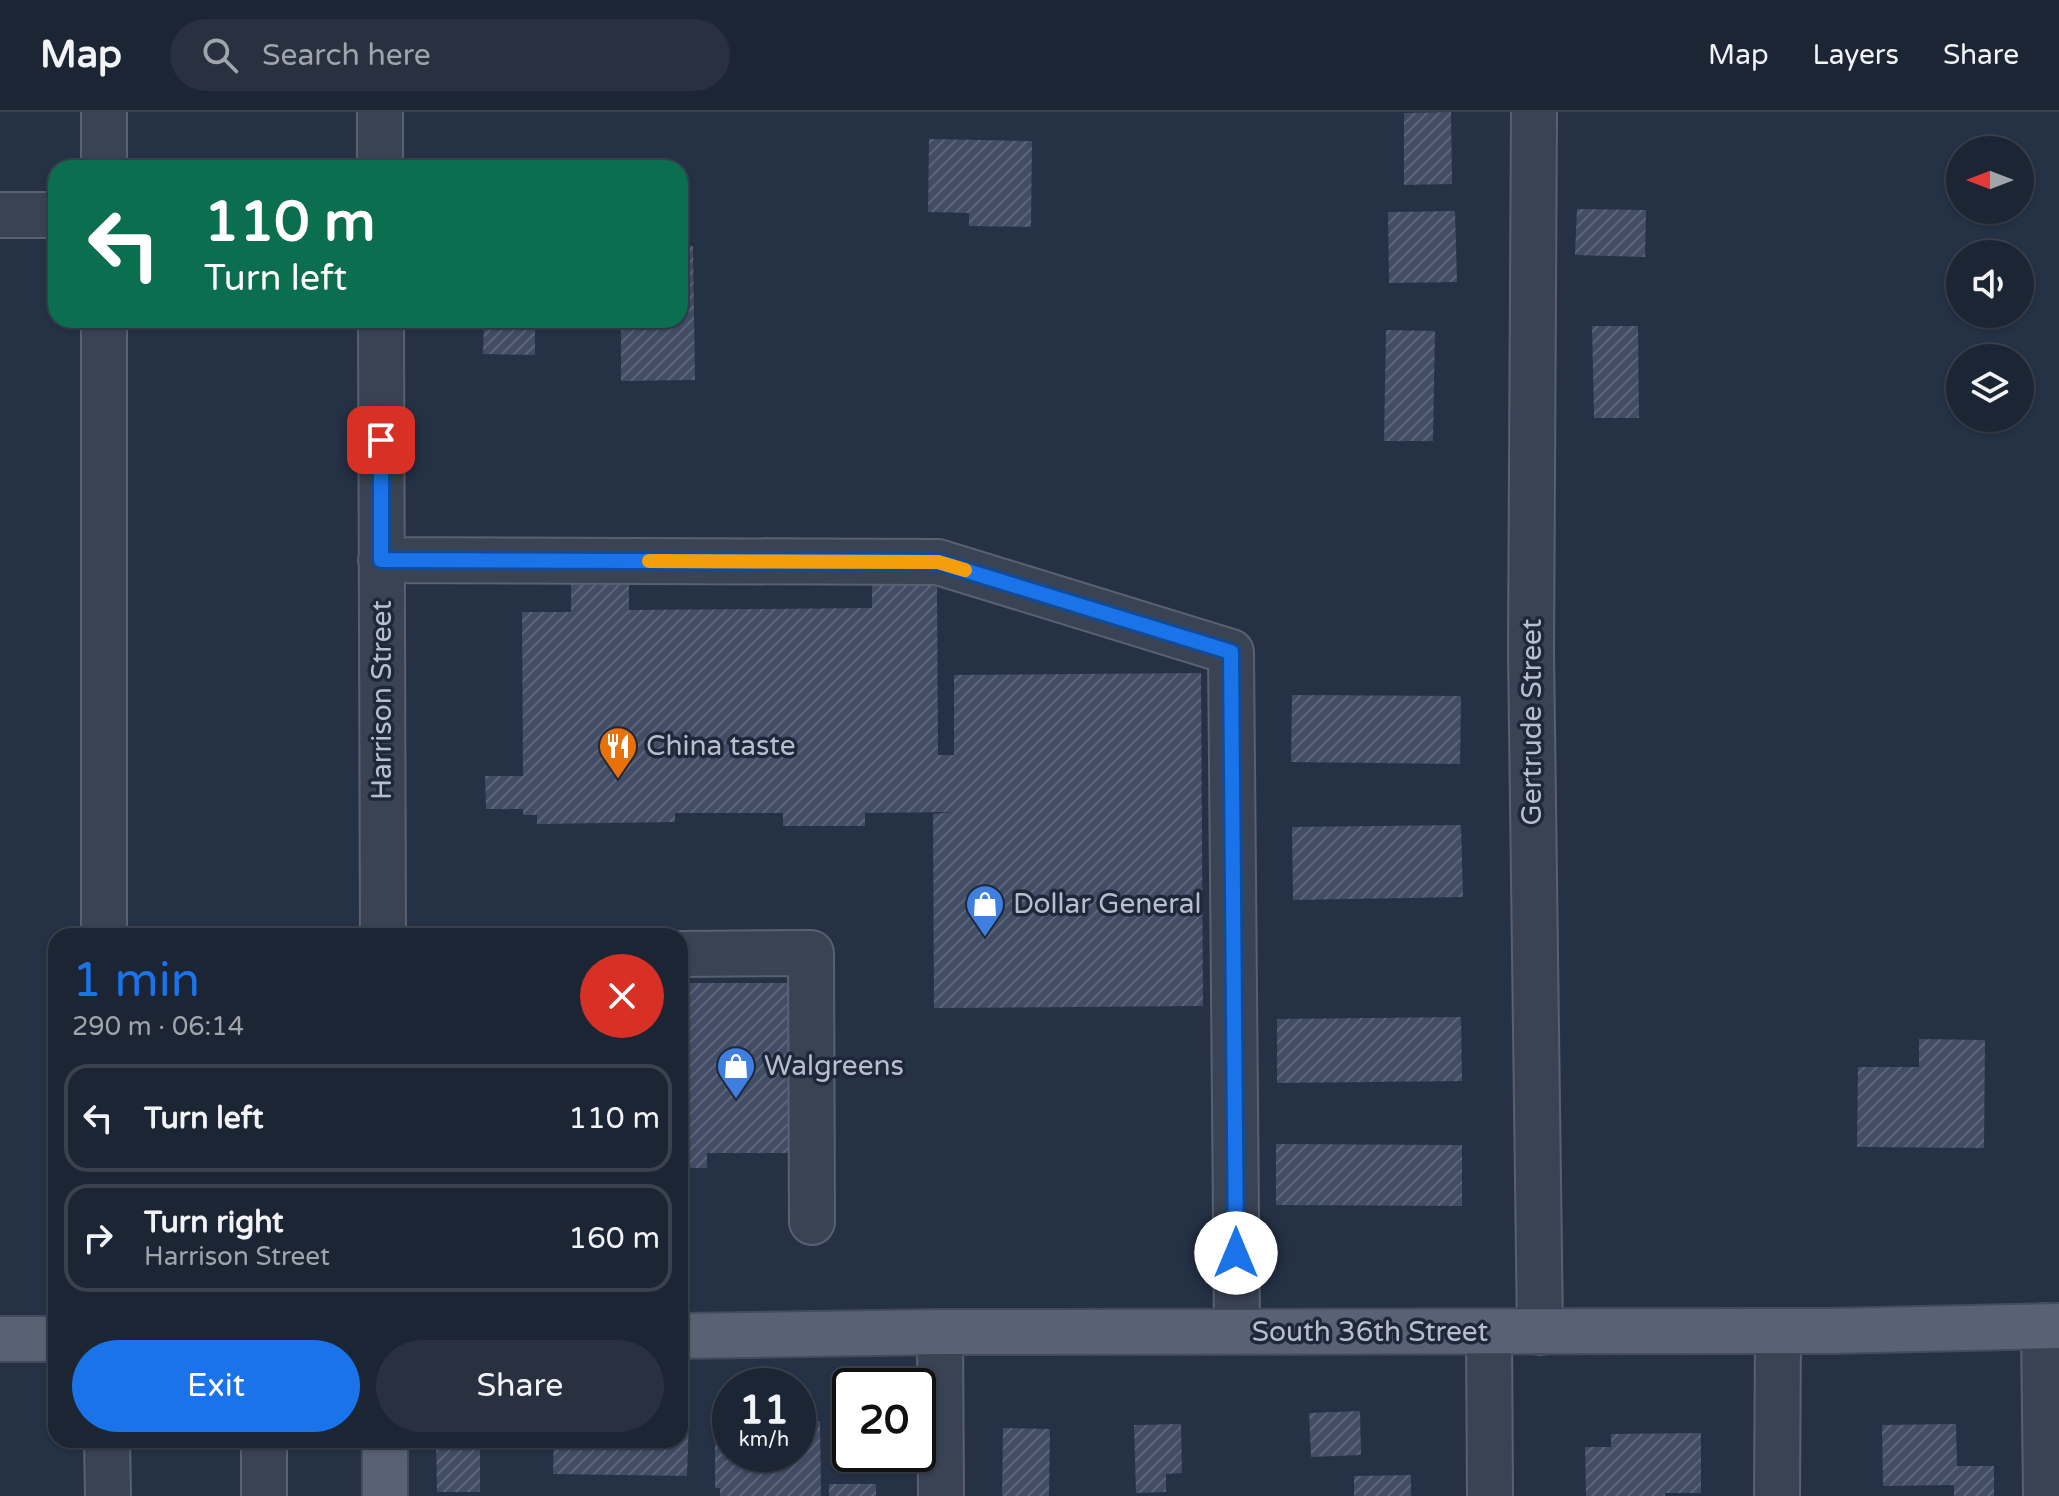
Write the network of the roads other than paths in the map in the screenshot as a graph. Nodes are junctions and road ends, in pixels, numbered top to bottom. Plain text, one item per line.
1 (104, 112) edge
2 (380, 112) edge
3 (1534, 112) edge
4 (104, 160) edge
5 (380, 160) edge
6 (0, 215) edge
7 (48, 215) edge
8 (104, 328) edge
9 (381, 328) edge
10 (381, 560) junction
11 (104, 928) edge
12 (383, 928) edge
13 (688, 954) edge
14 (812, 1222) dead end
15 (2051, 1326) edge
16 (1237, 1331) junction
17 (1778, 1331) junction
18 (940, 1332) junction
19 (1489, 1332) junction
20 (1540, 1332) junction
21 (688, 1336) edge
22 (0, 1339) edge
23 (48, 1339) edge
24 (107, 1448) edge
25 (264, 1448) edge
26 (385, 1448) edge
27 (108, 1496) edge
28 (264, 1496) edge
29 (385, 1496) edge
30 (941, 1496) edge
31 (1490, 1496) edge
32 (1777, 1496) edge
33 (2046, 1496) edge

1 - 4 street
2 - 5 street
3 - 20 street, Gertrude Street
6 - 7 street
8 - 11 street
9 - 10 street, Harrison Street
10 - 12 street, Harrison Street
10 - 16 street
13 - 14 street
15 - 17 main road, South 36th Street
15 - 33 street
16 - 18 main road, South 36th Street
16 - 19 main road, South 36th Street
17 - 20 main road, South 36th Street
17 - 32 street
18 - 21 main road, South 36th Street
18 - 30 street
19 - 20 main road, South 36th Street
19 - 31 street
22 - 23 main road
24 - 27 street
25 - 28 street
26 - 29 main road

